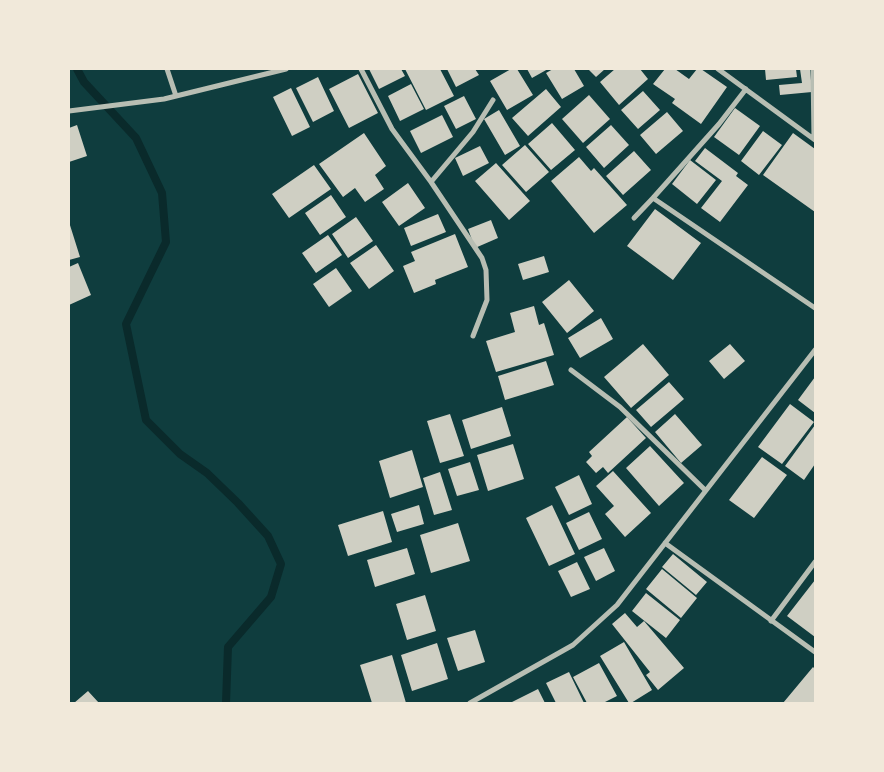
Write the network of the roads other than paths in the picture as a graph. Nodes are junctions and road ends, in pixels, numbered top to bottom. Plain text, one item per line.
1 (167, 69) edge
2 (286, 69) edge
3 (361, 69) edge
4 (718, 69) edge
5 (813, 69) edge
6 (746, 89) junction
7 (176, 96) junction
8 (493, 100) dead end
9 (69, 111) edge
10 (815, 139) edge
11 (431, 182) junction
12 (653, 198) junction
13 (634, 218) dead end
14 (815, 308) edge
15 (473, 336) dead end
16 (815, 350) edge
17 (571, 370) dead end
18 (705, 490) junction
19 (665, 543) junction
20 (815, 562) edge
21 (771, 621) junction
22 (815, 652) edge
23 (470, 703) edge

1 - 7 street
2 - 7 street
3 - 11 street
4 - 6 street
5 - 10 street
6 - 10 street
6 - 12 street
7 - 9 street
8 - 11 street
11 - 15 street
12 - 13 street
12 - 14 street
16 - 18 street
17 - 18 street
18 - 19 street
19 - 21 street
19 - 23 street
20 - 21 street
21 - 22 street

